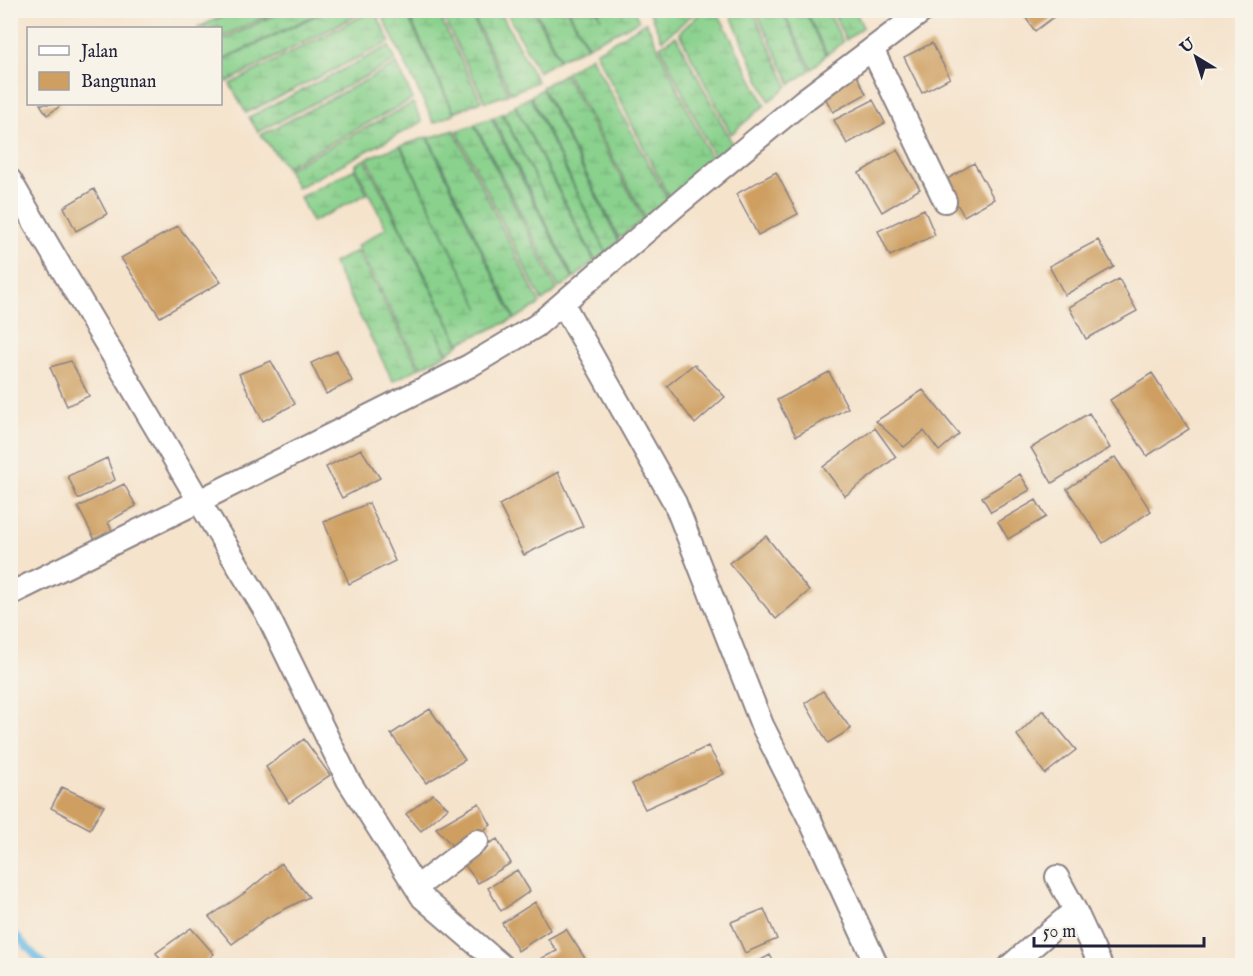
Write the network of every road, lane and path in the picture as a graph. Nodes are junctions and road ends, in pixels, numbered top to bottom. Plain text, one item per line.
1 (924, 10) edge
2 (872, 49) junction
3 (10, 180) edge
4 (945, 201) dead end
5 (563, 304) junction
6 (199, 501) junction
7 (10, 594) edge
8 (477, 841) dead end
9 (1057, 877) dead end
10 (417, 887) junction
11 (1077, 915) junction
12 (502, 966) edge
13 (878, 966) edge
14 (1010, 966) edge
15 (1101, 966) edge

1 - 2 street
2 - 4 street
2 - 5 street
3 - 6 street
5 - 6 street
5 - 13 street
6 - 7 street
6 - 10 street
8 - 10 street
9 - 11 street
10 - 12 street
11 - 14 street
11 - 15 street

